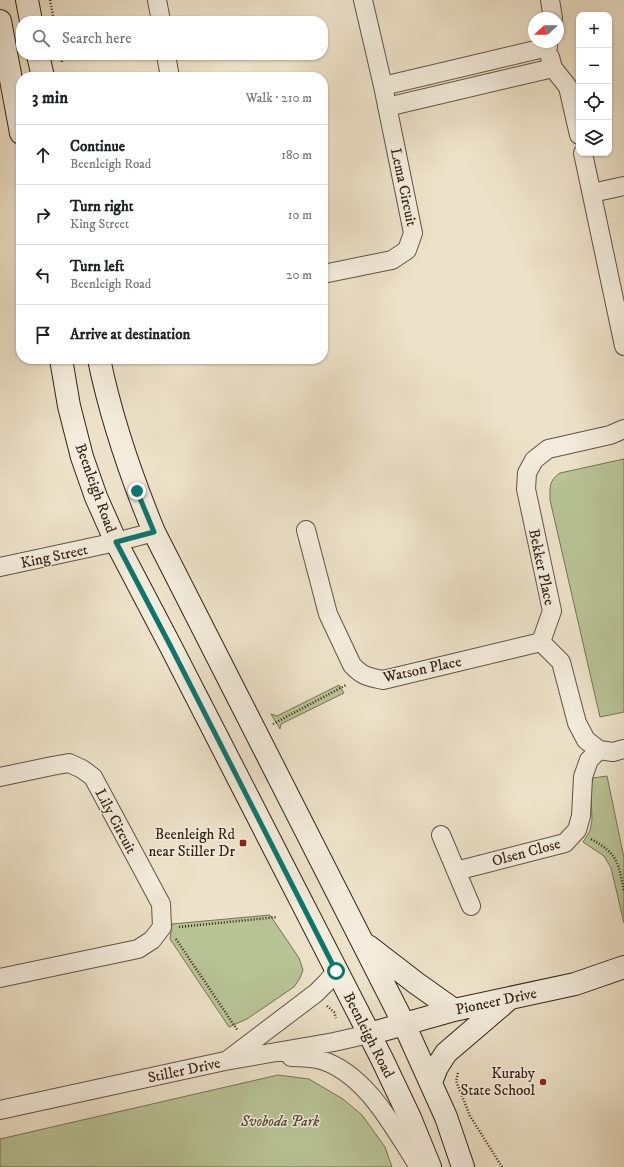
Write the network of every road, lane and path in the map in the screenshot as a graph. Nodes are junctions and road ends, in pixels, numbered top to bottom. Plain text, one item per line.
1 (27, 0) edge
2 (50, 0) edge
3 (157, 0) edge
4 (363, 0) edge
5 (550, 0) edge
6 (552, 12) edge
7 (30, 16) edge
8 (53, 16) edge
9 (160, 16) edge
10 (0, 21) edge
11 (537, 48) edge
12 (550, 48) edge
13 (39, 60) edge
14 (167, 60) edge
15 (553, 68) junction
16 (42, 72) edge
17 (169, 72) edge
18 (383, 86) junction
19 (16, 106) edge
20 (387, 107) junction
21 (576, 122) edge
22 (584, 156) edge
23 (624, 186) edge
24 (592, 193) junction
25 (328, 273) edge
26 (624, 346) edge
27 (61, 364) edge
28 (100, 364) edge
29 (624, 429) edge
30 (306, 530) dead end
31 (154, 532) junction
32 (116, 542) junction
33 (0, 567) edge
34 (541, 642) junction
35 (362, 674) junction
36 (273, 724) dead end
37 (624, 749) edge
38 (599, 750) junction
39 (0, 777) edge
40 (577, 830) junction
41 (441, 835) dead end
42 (456, 870) junction
43 (624, 891) edge
44 (471, 906) dead end
45 (277, 917) dead end
46 (166, 928) junction
47 (362, 941) junction
48 (624, 967) edge
49 (336, 971) junction
50 (0, 978) edge
51 (510, 998) junction
52 (454, 1010) junction
53 (334, 1012) dead end
54 (336, 1018) dead end
55 (404, 1024) junction
56 (238, 1031) dead end
57 (369, 1034) junction
58 (249, 1057) junction
59 (225, 1061) junction
60 (459, 1069) dead end
61 (431, 1082) junction
62 (0, 1110) edge
63 (420, 1167) edge
64 (430, 1167) edge
65 (463, 1167) edge
66 (502, 1167) edge

1 - 7 main road
2 - 8 path
3 - 9 street
4 - 18 street, Lema Circuit
5 - 6 street
10 - 19 main road
11 - 18 street
12 - 15 street
13 - 16 main road
14 - 17 street
15 - 20 street
15 - 21 street
18 - 20 street, Lema Circuit
20 - 25 street, Lema Circuit
22 - 24 street
23 - 24 street
24 - 26 street
27 - 32 main road, Beenleigh Road
28 - 31 main road
29 - 34 street, Bekker Place
30 - 35 street, Watson Place
31 - 32 street, King Street
31 - 47 main road
32 - 33 street, King Street
32 - 49 main road, Beenleigh Road
34 - 35 street, Watson Place
34 - 38 street
35 - 36 path
37 - 38 street
38 - 40 street, Olsen Close
39 - 46 street, Lily Circuit
40 - 42 street, Olsen Close
40 - 43 path
41 - 42 street
42 - 44 street
45 - 46 path
46 - 50 street
46 - 56 path
47 - 52 main road
47 - 55 main road
48 - 51 main road, Pioneer Drive
49 - 57 main road, Beenleigh Road
49 - 59 street
51 - 52 main road, Pioneer Drive
51 - 61 main road
52 - 55 main road, Pioneer Drive
53 - 54 path
55 - 57 main road, Pioneer Drive
55 - 61 main road
57 - 58 street, Stiller Drive
57 - 64 main road, Beenleigh Road
58 - 59 street, Stiller Drive
58 - 63 street
59 - 62 street, Stiller Drive
60 - 66 path
61 - 65 main road

